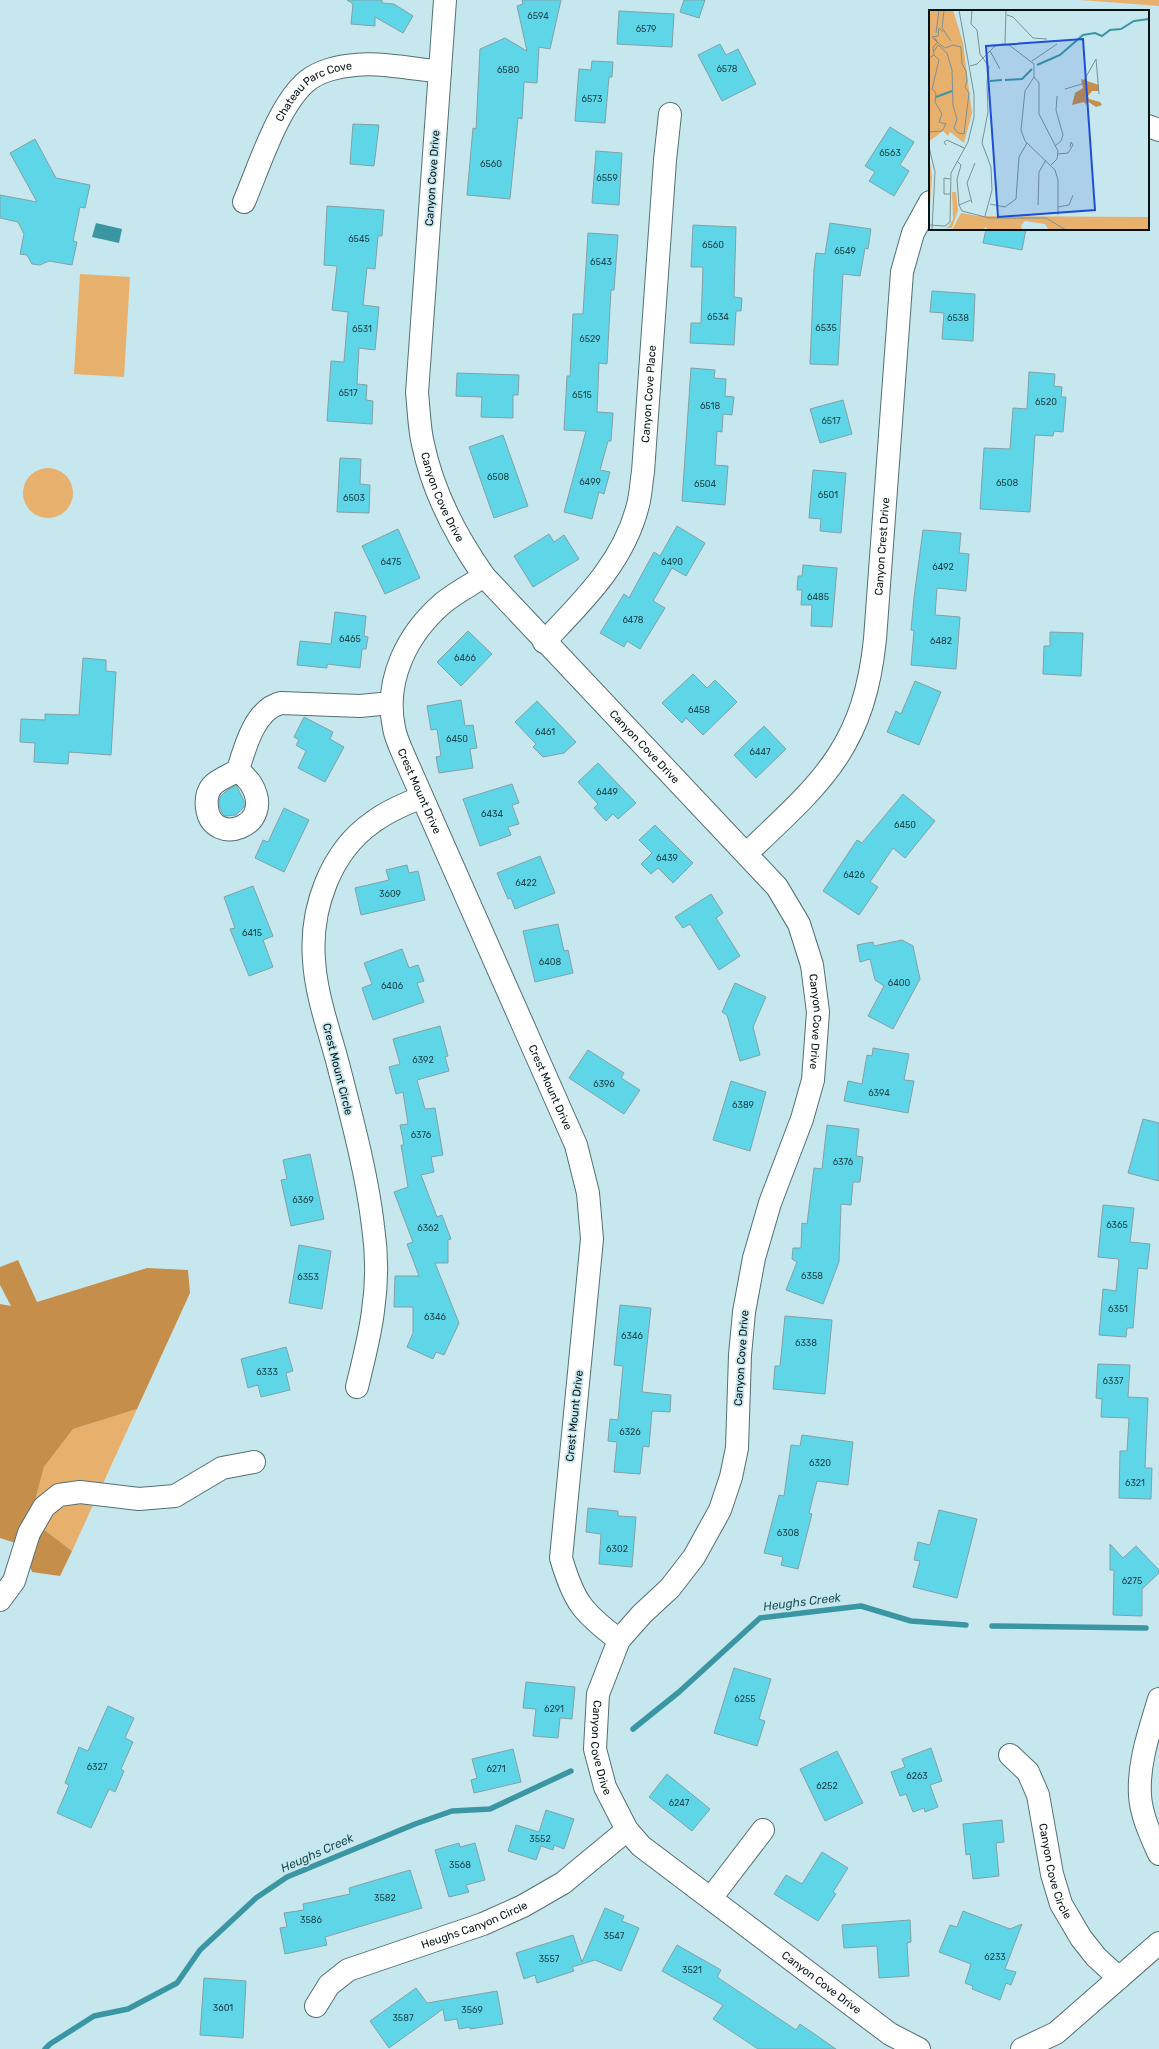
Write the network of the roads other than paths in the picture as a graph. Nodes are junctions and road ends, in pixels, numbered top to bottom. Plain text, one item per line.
1 (445, 0) edge
2 (440, 72) junction
3 (670, 114) dead end
4 (1149, 126) edge
5 (1159, 130) edge
6 (244, 202) dead end
7 (929, 204) edge
8 (484, 576) junction
9 (544, 642) junction
10 (391, 703) junction
11 (238, 770) dead end
12 (422, 797) junction
13 (746, 853) junction
14 (357, 1387) dead end
15 (254, 1462) dead end
16 (0, 1600) edge
17 (619, 1640) junction
18 (1159, 1699) edge
19 (1010, 1755) dead end
20 (628, 1830) junction
21 (763, 1830) dead end
22 (1159, 1854) edge
23 (711, 1898) junction
24 (1159, 1943) edge
25 (1119, 1978) junction
26 (316, 2006) dead end
27 (919, 2049) edge
28 (1022, 2049) edge

1 - 2 street, Canyon Cove Drive
2 - 6 street, Chateau Parc Cove
2 - 8 street, Canyon Cove Drive
3 - 9 street, Canyon Cove Place
4 - 5 street
7 - 13 street, Canyon Crest Drive
8 - 9 street, Canyon Cove Drive
8 - 10 street, Crest Mount Drive
9 - 13 street, Canyon Cove Drive
10 - 11 street
10 - 12 street, Crest Mount Drive
12 - 14 street, Crest Mount Circle
12 - 17 street, Crest Mount Drive
13 - 17 street, Canyon Cove Drive
15 - 16 street
17 - 20 street, Canyon Cove Drive
18 - 22 street
19 - 25 street, Canyon Cove Circle
20 - 23 street, Canyon Cove Drive
20 - 26 street, Heughs Canyon Circle
21 - 23 street
23 - 27 street, Canyon Cove Drive
24 - 25 street
25 - 28 street

